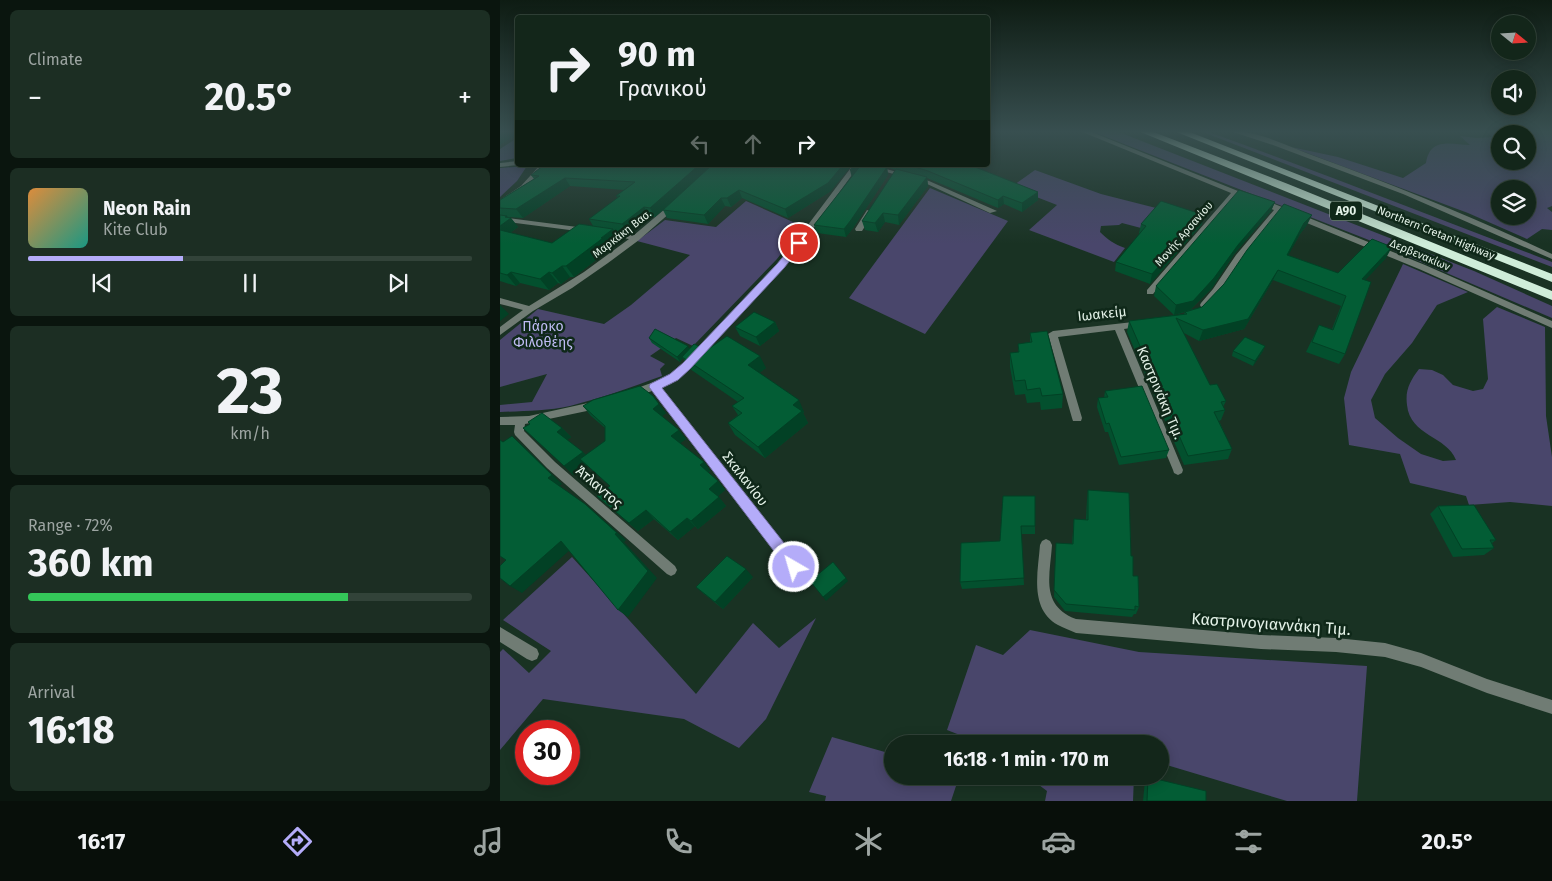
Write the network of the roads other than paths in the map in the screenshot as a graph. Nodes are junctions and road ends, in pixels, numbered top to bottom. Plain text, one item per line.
1 (541, 168) edge
2 (853, 168) edge
3 (878, 168) edge
4 (1177, 168) edge
5 (1239, 168) edge
6 (1275, 168) edge
7 (1343, 168) edge
8 (895, 173) junction
9 (890, 181) edge
10 (1236, 192) junction
11 (500, 202) edge
12 (680, 202) edge
13 (874, 205) edge
14 (1279, 209) junction
15 (993, 211) dead end
16 (500, 219) edge
17 (859, 229) dead end
18 (636, 238) junction
19 (1552, 256) edge
20 (1552, 278) edge
21 (1150, 292) dead end
22 (1552, 296) edge
23 (500, 301) edge
24 (530, 308) junction
25 (1199, 310) edge
26 (1150, 324) edge
27 (1552, 324) edge
28 (1118, 326) junction
29 (500, 332) edge
30 (654, 387) junction
31 (625, 397) edge
32 (609, 402) edge
33 (1077, 418) dead end
34 (500, 421) edge
35 (520, 421) junction
36 (1178, 470) dead end
37 (1046, 545) dead end
38 (794, 567) dead end
39 (671, 570) dead end
40 (500, 634) edge
41 (532, 654) dead end
42 (1552, 707) edge

1 - 11 street
2 - 30 street
3 - 8 street
4 - 10 street, Δερβενακίων
5 - 22 highway, Northern Cretan Highway / Α90
6 - 20 highway, Northern Cretan Highway / Α90
7 - 19 street
8 - 9 street
8 - 15 street
10 - 14 street, Δερβενακίων
10 - 21 street, Μονής Αρσανίου
12 - 18 street, Μαρκάκη Βασ.
13 - 17 street
14 - 25 street
14 - 27 street, Δερβενακίων
16 - 18 street
18 - 24 street, Μαρκάκη Βασ.
23 - 24 street
24 - 29 street, Μαρκάκη Βασ.
26 - 28 street, Ιωακείμ
28 - 33 street, Ιωακείμ
28 - 36 street, Καστρινάκη Τιμ.
30 - 31 street
30 - 38 street, Σκαλανίου
32 - 35 street
34 - 35 street
35 - 39 street, Άτλαντος
37 - 42 street, Καστρινογιαννάκη Τιμ.
40 - 41 street

